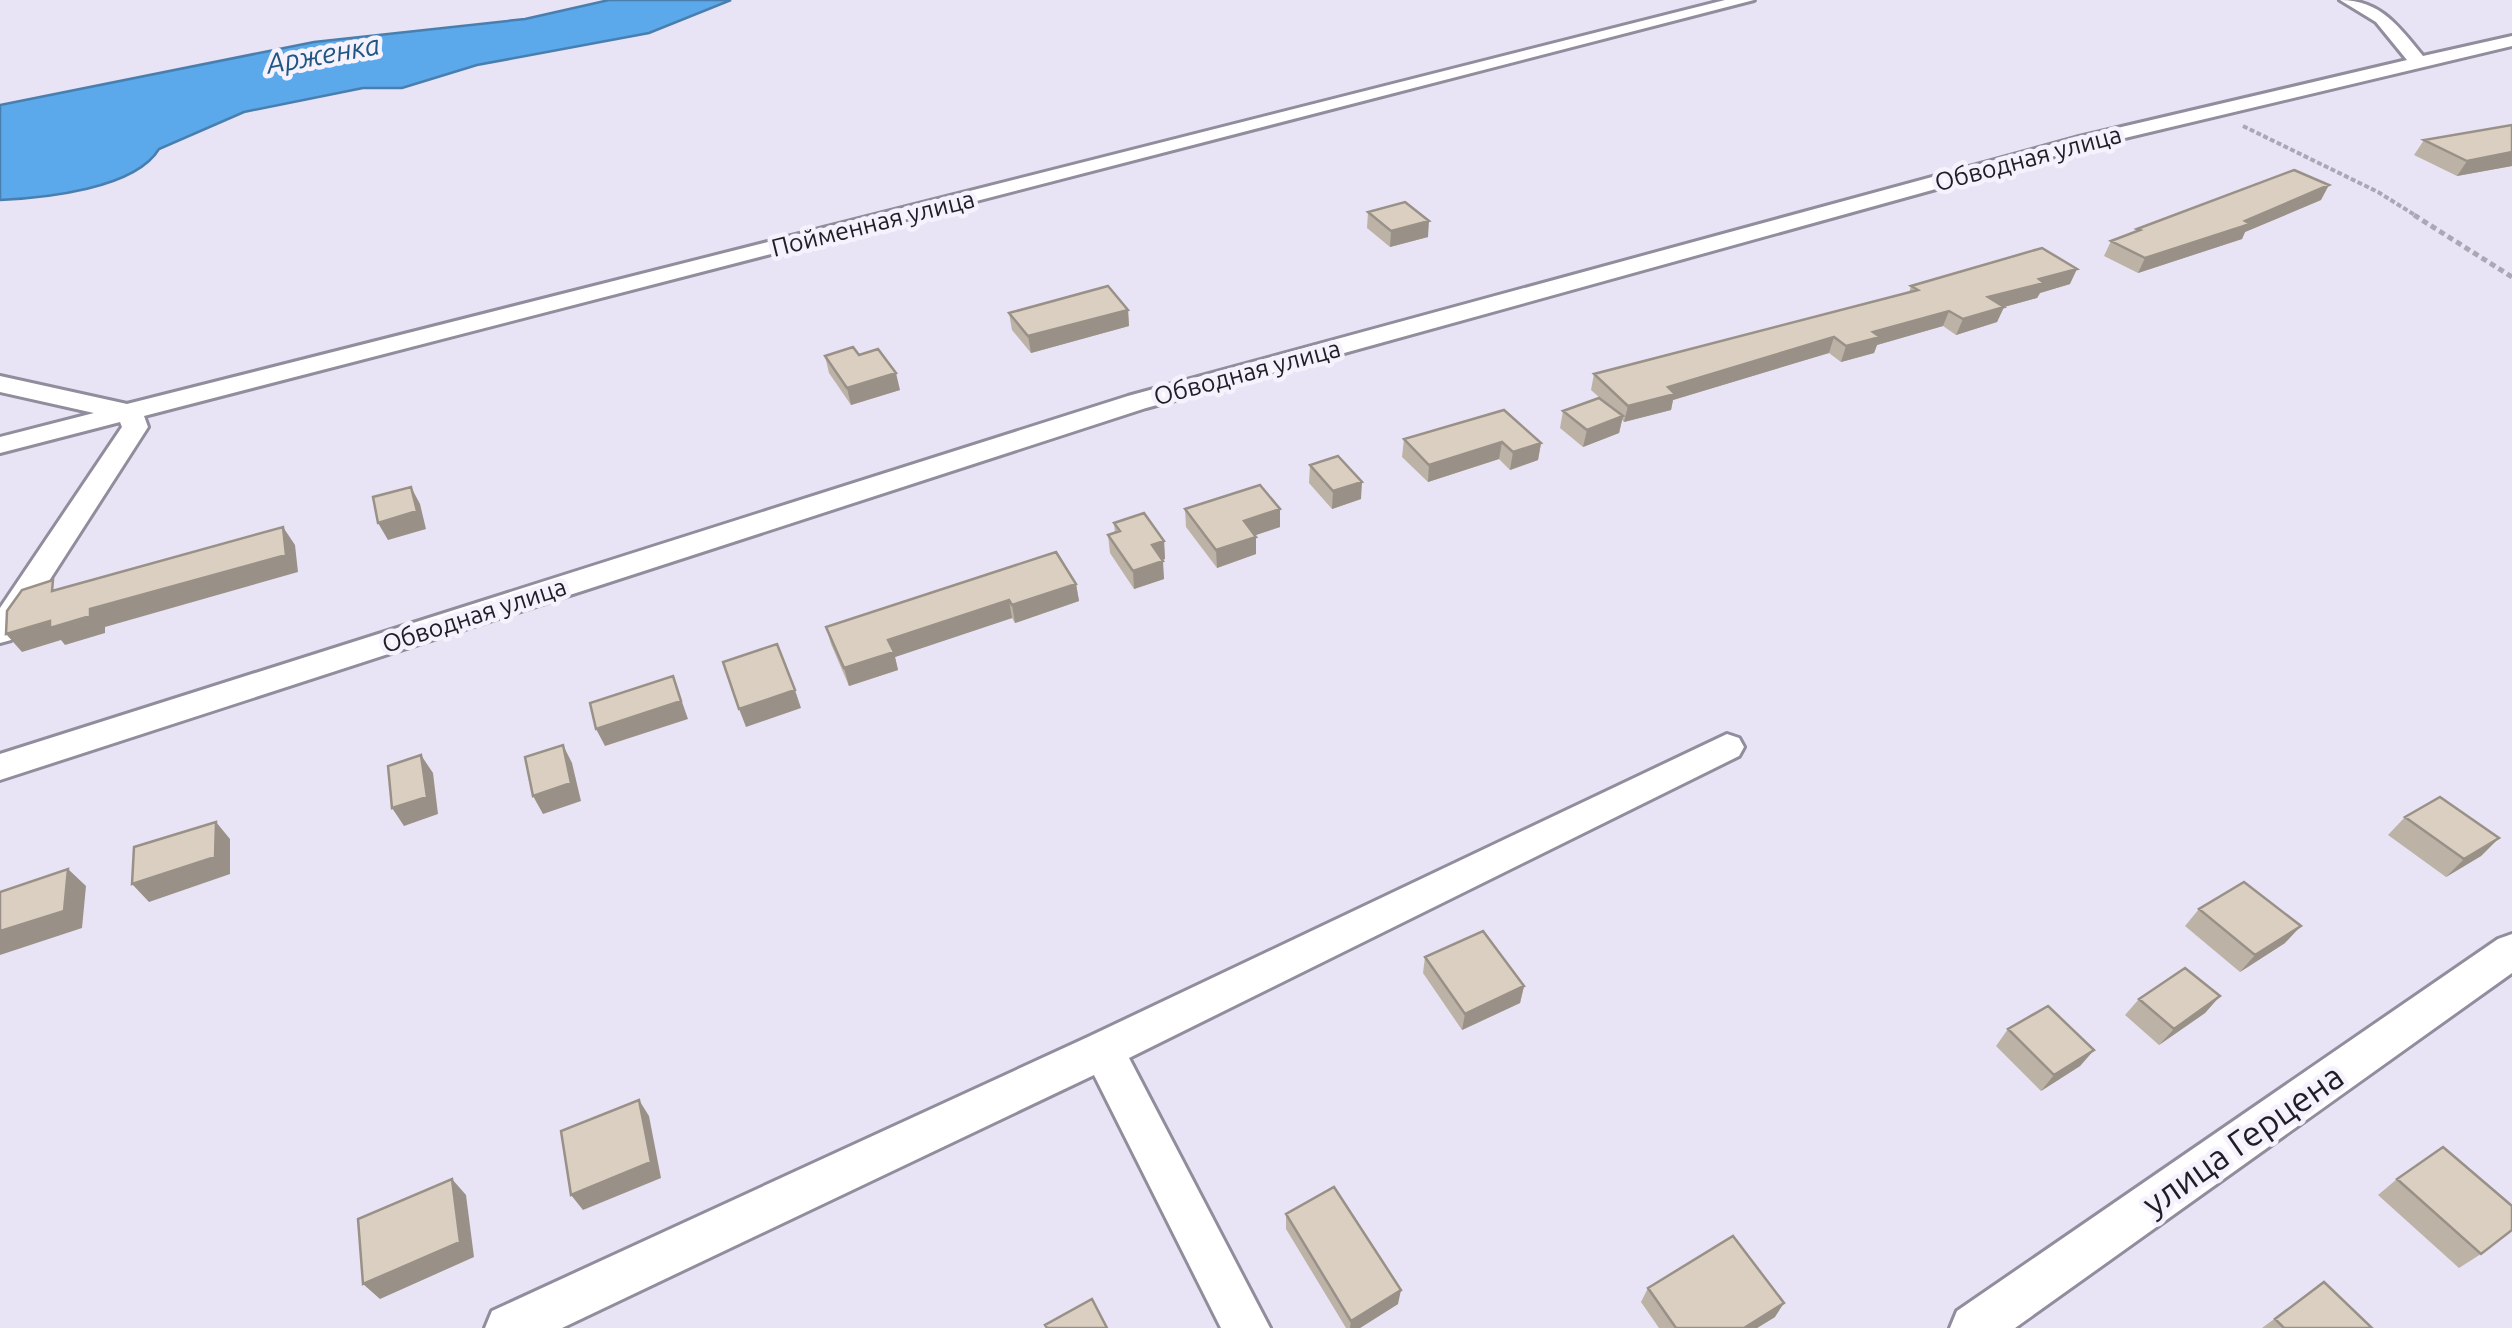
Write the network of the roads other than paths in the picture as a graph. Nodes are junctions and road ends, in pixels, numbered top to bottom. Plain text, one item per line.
1 (1745, 0) edge
2 (2348, 0) edge
3 (2512, 41) edge
4 (2419, 63) junction
5 (0, 384) edge
6 (130, 413) junction
7 (0, 445) edge
8 (0, 632) edge
9 (1728, 747) dead end
10 (0, 768) edge
11 (2512, 951) edge
12 (1103, 1050) junction
13 (509, 1328) edge
14 (1246, 1328) edge
15 (1974, 1328) edge

1 - 6 street, Пойменная улица
2 - 4 street
3 - 4 street, Обводная улица
4 - 10 street, Обводная улица
5 - 6 street
6 - 7 street, Пойменная улица
6 - 8 street
9 - 12 street
11 - 15 street, улица Герцена
12 - 13 street
12 - 14 street

